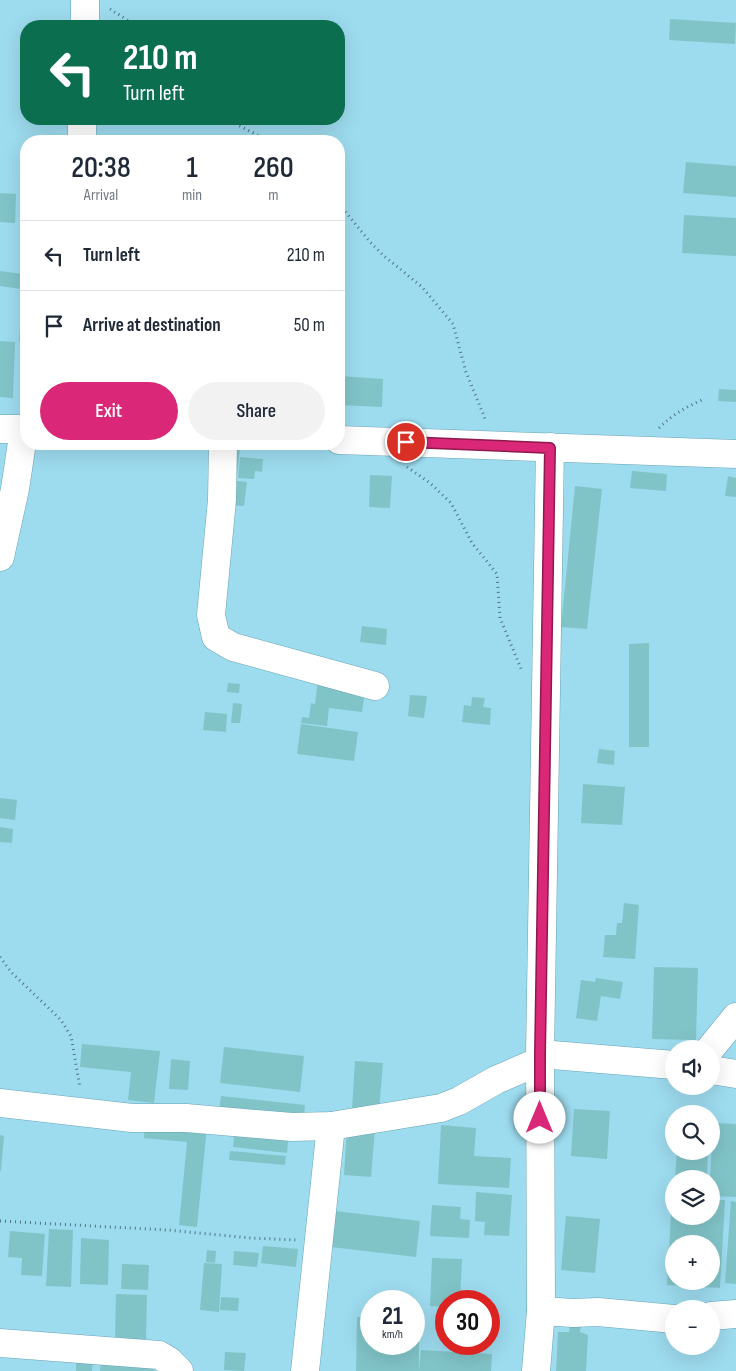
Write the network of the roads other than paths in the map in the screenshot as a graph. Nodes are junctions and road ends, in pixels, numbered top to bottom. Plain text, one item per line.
1 (96, 3) edge
2 (88, 20) edge
3 (17, 429) edge
4 (345, 440) edge
5 (550, 448) junction
6 (223, 450) edge
7 (736, 454) edge
8 (0, 557) edge
9 (375, 686) dead end
10 (736, 1017) edge
11 (717, 1040) edge
12 (540, 1057) junction
13 (665, 1064) edge
14 (720, 1071) edge
15 (736, 1074) edge
16 (0, 1104) edge
17 (331, 1126) junction
18 (541, 1311) junction
19 (736, 1314) edge
20 (720, 1315) edge
21 (665, 1318) edge
22 (0, 1343) edge
23 (179, 1371) edge
24 (305, 1371) edge
25 (536, 1371) edge

1 - 2 street
3 - 8 street
4 - 5 street
5 - 7 street
5 - 12 street
6 - 9 street
10 - 11 street
12 - 13 street
12 - 17 street
12 - 18 street
14 - 15 street
16 - 17 street
17 - 24 street
18 - 21 street
18 - 25 street
19 - 20 street
22 - 23 street

